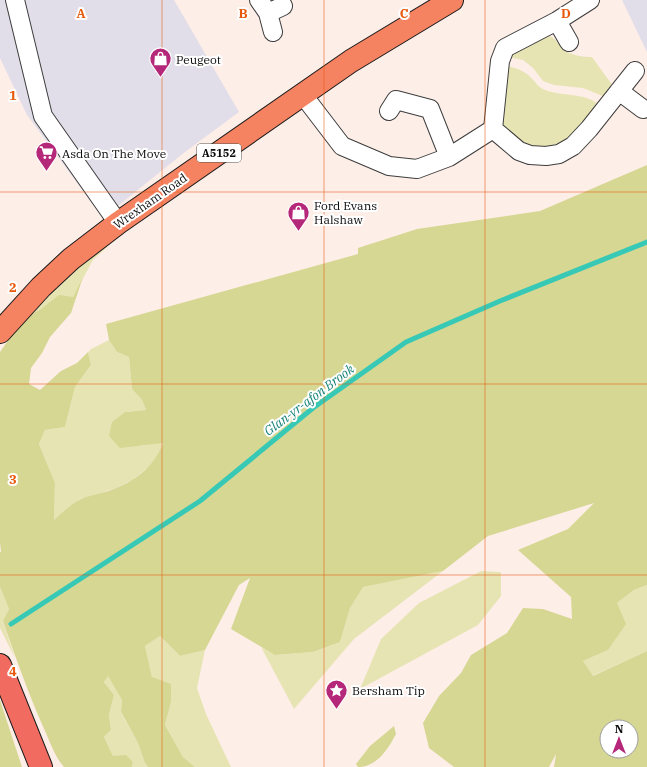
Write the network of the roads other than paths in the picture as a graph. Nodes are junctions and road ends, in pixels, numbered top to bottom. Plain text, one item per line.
1 (15, 0) edge
2 (452, 0) edge
3 (590, 0) edge
4 (270, 7) edge
5 (557, 21) junction
6 (274, 32) dead end
7 (569, 42) dead end
8 (635, 71) dead end
9 (619, 91) junction
10 (303, 95) junction
11 (643, 109) dead end
12 (389, 111) dead end
13 (493, 129) junction
14 (449, 157) junction
15 (118, 223) junction
16 (1, 332) edge
17 (0, 665) edge
18 (41, 767) edge

1 - 15 street
2 - 10 main road, Wrexham Road / A5152
3 - 5 street
4 - 6 street
5 - 7 street
5 - 13 street
8 - 9 street
9 - 11 street
9 - 13 street
10 - 14 street
10 - 15 main road, Wrexham Road / A5152
12 - 14 street
13 - 14 street
15 - 16 main road, Wrexham Road / A5152
17 - 18 highway

